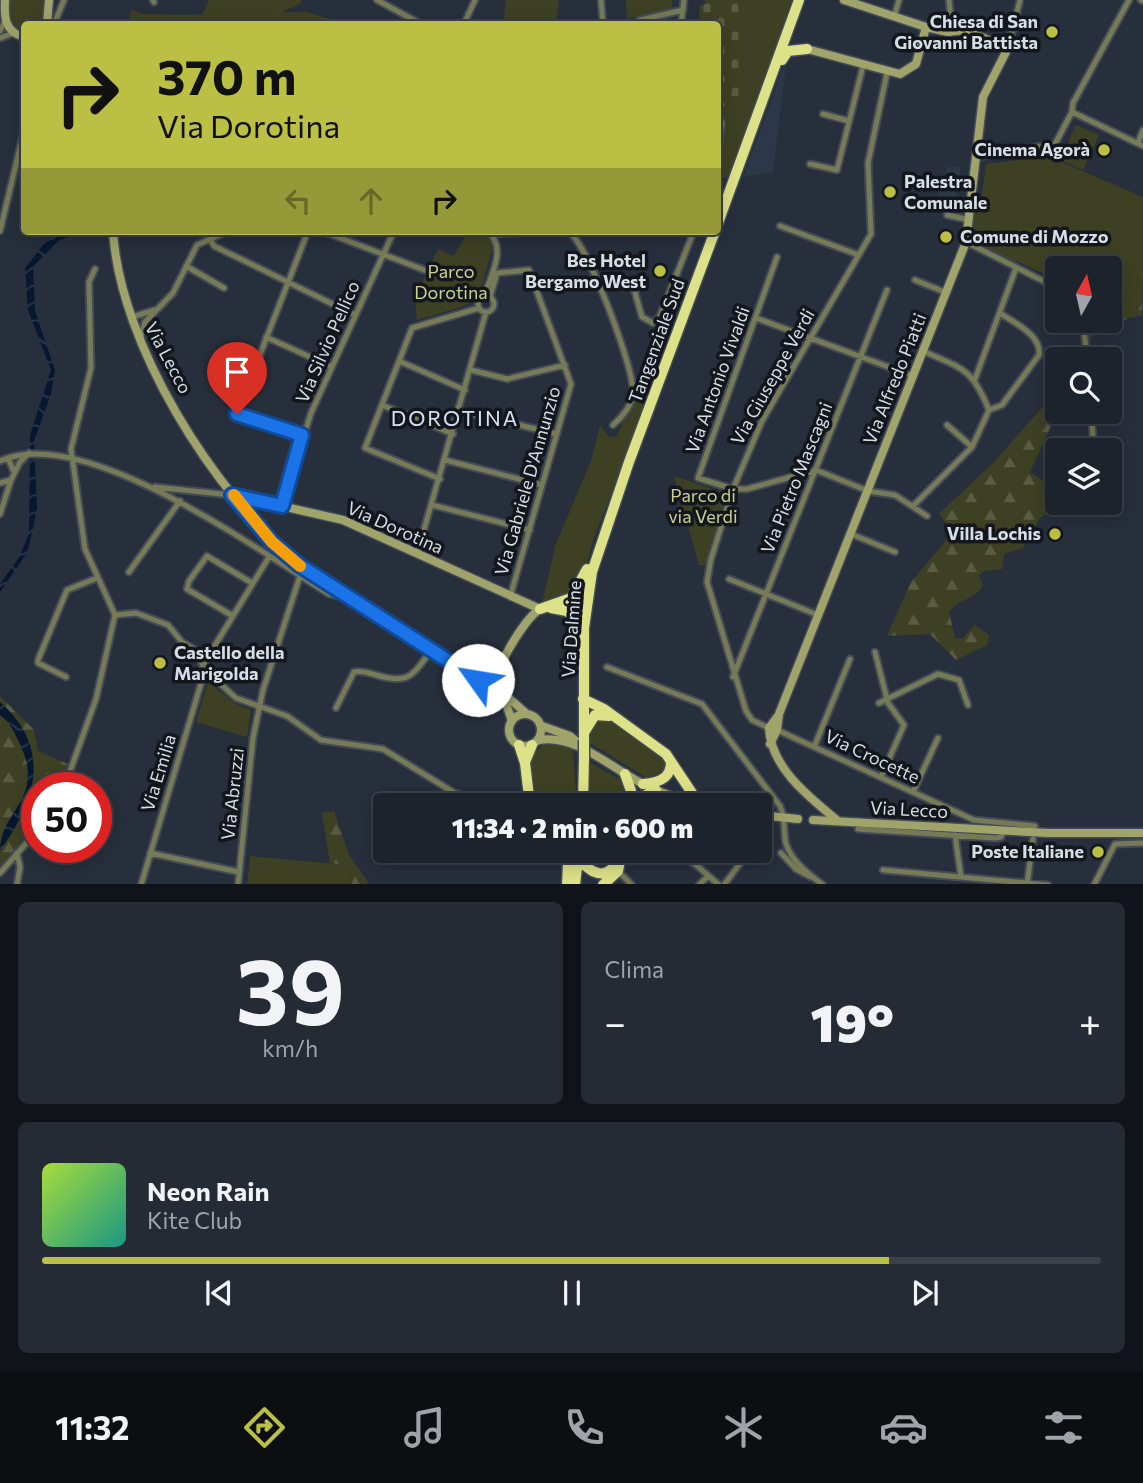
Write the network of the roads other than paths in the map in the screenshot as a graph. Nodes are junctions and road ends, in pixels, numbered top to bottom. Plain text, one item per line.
1 (5, 0) edge
2 (49, 0) edge
3 (64, 0) edge
4 (475, 0) edge
5 (601, 0) edge
6 (684, 0) edge
7 (797, 0) edge
8 (844, 0) edge
9 (899, 0) edge
10 (950, 0) edge
11 (1020, 0) edge
12 (1129, 0) edge
13 (380, 1) edge
14 (683, 9) junction
15 (3, 14) edge
16 (894, 17) junction
17 (47, 21) edge
18 (55, 21) edge
19 (416, 21) edge
20 (465, 21) edge
21 (603, 21) edge
22 (638, 21) edge
23 (681, 21) edge
24 (926, 27) junction
25 (0, 31) edge
26 (789, 32) junction
27 (948, 32) junction
28 (14, 33) junction
29 (21, 36) edge
30 (0, 38) edge
31 (1008, 48) junction
32 (807, 49) junction
33 (776, 62) junction
34 (863, 66) junction
35 (887, 73) junction
36 (762, 106) junction
37 (1072, 112) junction
38 (822, 114) dead end
39 (849, 121) junction
40 (1143, 130) edge
41 (21, 144) edge
42 (1140, 144) edge
43 (977, 157) junction
44 (810, 164) dead end
45 (0, 199) edge
46 (8, 201) junction
47 (721, 215) edge
48 (947, 215) dead end
49 (970, 220) junction
50 (780, 226) dead end
51 (0, 230) edge
52 (113, 235) edge
53 (219, 235) edge
54 (306, 235) edge
55 (332, 235) edge
56 (392, 235) edge
57 (490, 235) edge
58 (573, 235) edge
59 (692, 235) edge
60 (714, 235) edge
61 (208, 240) junction
62 (966, 242) junction
63 (859, 255) junction
64 (382, 256) junction
65 (777, 257) dead end
66 (186, 266) junction
67 (1016, 268) junction
68 (95, 269) dead end
69 (427, 271) dead end
70 (915, 280) dead end
71 (632, 282) dead end
72 (1045, 282) edge
73 (288, 283) junction
74 (224, 288) dead end
75 (887, 290) dead end
76 (947, 293) junction
77 (487, 297) junction
78 (479, 308) junction
79 (155, 310) junction
80 (486, 312) junction
81 (1000, 313) junction
82 (355, 315) junction
83 (129, 317) junction
84 (756, 318) junction
85 (266, 337) junction
86 (810, 339) junction
87 (140, 344) junction
88 (923, 351) junction
89 (861, 357) junction
90 (399, 361) junction
91 (565, 365) junction
92 (332, 367) junction
93 (471, 370) junction
94 (913, 376) junction
95 (975, 379) junction
96 (466, 390) junction
97 (382, 405) junction
98 (989, 410) junction
99 (460, 411) junction
100 (613, 425) dead end
101 (947, 425) dead end
102 (556, 433) junction
103 (453, 434) junction
104 (302, 435) junction
105 (972, 447) junction
106 (29, 453) junction
107 (8, 458) junction
108 (72, 458) junction
109 (445, 460) junction
110 (0, 461) edge
111 (629, 462) junction
112 (816, 470) junction
113 (14, 472) junction
114 (440, 479) junction
115 (11, 480) junction
116 (0, 483) edge
117 (542, 485) junction
118 (151, 487) junction
119 (181, 489) junction
120 (733, 489) junction
121 (868, 491) junction
122 (232, 495) junction
123 (180, 501) junction
124 (432, 505) junction
125 (282, 506) junction
126 (913, 506) junction
127 (0, 514) edge
128 (927, 516) dead end
129 (530, 530) junction
130 (850, 534) junction
131 (895, 552) dead end
132 (417, 554) junction
133 (269, 556) junction
134 (129, 572) dead end
135 (300, 576) junction
136 (97, 578) junction
137 (729, 579) dead end
138 (252, 583) junction
139 (766, 594) junction
140 (345, 597) junction
141 (510, 597) junction
142 (540, 609) junction
143 (115, 615) junction
144 (818, 615) junction
145 (233, 616) junction
146 (584, 628) junction
147 (431, 651) junction
148 (874, 652) dead end
149 (850, 659) dead end
150 (204, 667) junction
151 (607, 667) dead end
152 (66, 677) dead end
153 (733, 677) junction
154 (492, 689) junction
155 (504, 694) junction
156 (889, 698) junction
157 (583, 699) junction
158 (879, 703) dead end
159 (968, 705) dead end
160 (260, 707) junction
161 (336, 708) dead end
162 (527, 714) junction
163 (512, 721) junction
164 (620, 721) junction
165 (542, 726) junction
166 (773, 729) junction
167 (584, 737) junction
168 (938, 738) dead end
169 (536, 742) junction
170 (519, 745) junction
171 (815, 745) junction
172 (600, 759) junction
173 (671, 761) junction
174 (525, 763) junction
175 (70, 772) edge
176 (625, 774) junction
177 (881, 777) junction
178 (643, 784) junction
179 (656, 790) junction
180 (913, 792) junction
181 (455, 793) edge
182 (529, 793) edge
183 (583, 793) edge
184 (631, 793) edge
185 (650, 793) edge
186 (665, 793) edge
187 (692, 793) edge
188 (817, 803) junction
189 (772, 816) edge
190 (786, 818) junction
191 (797, 819) dead end
192 (839, 821) junction
193 (1035, 826) dead end
194 (858, 830) dead end
195 (1004, 830) junction
196 (1143, 830) edge
197 (1048, 833) junction
198 (1099, 833) junction
199 (955, 835) junction
200 (1033, 839) dead end
201 (1142, 843) edge
202 (1112, 847) junction
203 (21, 849) edge
204 (17, 853) junction
205 (150, 853) junction
206 (781, 853) dead end
207 (567, 863) edge
208 (578, 863) edge
209 (584, 863) edge
210 (616, 863) edge
211 (620, 863) edge
212 (693, 863) edge
213 (739, 863) edge
214 (883, 870) dead end
215 (239, 872) junction
216 (0, 873) edge
217 (623, 876) dead end
218 (708, 876) junction
219 (961, 877) junction
220 (814, 878) junction
221 (1028, 883) edge
222 (17, 884) edge
223 (141, 884) edge
224 (238, 884) edge
225 (567, 884) edge
226 (575, 884) edge
227 (603, 884) edge
228 (632, 884) edge
229 (699, 884) edge
230 (721, 884) edge
231 (823, 884) edge
232 (1048, 884) edge
233 (1094, 884) edge

1 - 15 main road
2 - 17 main road
3 - 18 street
4 - 20 street
5 - 21 street
6 - 14 street
7 - 26 highway
7 - 33 highway
8 - 16 main road
9 - 16 street
10 - 27 street
11 - 31 street
12 - 37 street
13 - 19 street
14 - 22 street
14 - 23 street
15 - 25 street
15 - 28 main road
16 - 24 main road
24 - 27 main road
24 - 35 main road
26 - 32 highway
26 - 33 highway
27 - 31 main road
28 - 29 main road
28 - 30 street
31 - 43 main road, Via Alfredo Piatti
32 - 34 main road
32 - 36 highway
33 - 36 highway
34 - 35 main road
34 - 39 street
35 - 63 street, Via Giuseppe Verdi
36 - 47 highway
37 - 42 street
37 - 43 street
38 - 39 street
39 - 44 street
40 - 42 street
41 - 46 street
43 - 49 main road, Via Alfredo Piatti
45 - 46 street
46 - 51 street
48 - 49 street
49 - 62 main road, Via Alfredo Piatti
50 - 63 street
52 - 83 main road, Via Lecco
53 - 61 street
54 - 73 street
55 - 64 street
56 - 64 street, Via Silvio Pellico
57 - 77 street
58 - 100 street
59 - 71 street
60 - 111 highway, Tangenziale Sud
61 - 66 street
61 - 73 street
62 - 67 street
62 - 76 main road, Via Alfredo Piatti
63 - 86 street, Via Giuseppe Verdi
64 - 69 street
64 - 82 street, Via Silvio Pellico
65 - 84 street, Via Antonio Vivaldi
66 - 74 street
66 - 79 street
67 - 72 street
67 - 81 street
68 - 108 street
70 - 76 street
73 - 82 street
73 - 85 street
75 - 89 street, Via Pietro Mascagni
76 - 88 main road, Via Alfredo Piatti
77 - 78 street
77 - 80 street
77 - 91 street, Via Gabriele D'Annunzio
78 - 80 street
78 - 90 street
79 - 83 street
79 - 87 street
80 - 93 street
81 - 95 street
81 - 98 street
82 - 92 street, Via Silvio Pellico
83 - 87 main road, Via Lecco
84 - 86 street
84 - 120 street, Via Antonio Vivaldi
85 - 92 street
85 - 104 street
86 - 89 street
86 - 120 street, Via Giuseppe Verdi
87 - 122 main road, Via Lecco
88 - 94 main road, Via Alfredo Piatti
88 - 95 street
89 - 94 street
89 - 112 street, Via Pietro Mascagni
90 - 96 street
90 - 97 street
91 - 93 street
91 - 102 street, Via Gabriele D'Annunzio
92 - 104 street, Via Silvio Pellico
93 - 96 street
94 - 121 main road, Via Alfredo Piatti
95 - 98 street
96 - 99 street
97 - 103 street
97 - 114 street
98 - 105 street
99 - 102 street
99 - 103 street
101 - 105 street
102 - 117 street, Via Gabriele D'Annunzio
103 - 109 street
104 - 125 street, Via Silvio Pellico
105 - 126 street
106 - 107 street
106 - 108 street
106 - 113 street
107 - 110 street
107 - 113 street
108 - 118 street
108 - 136 street
109 - 114 street
109 - 117 street
111 - 142 highway
111 - 146 highway, Via Dalmine
112 - 120 street
112 - 121 street
112 - 139 street, Via Pietro Mascagni
113 - 115 street
114 - 124 street
115 - 116 street
115 - 127 street
117 - 129 street, Via Gabriele D'Annunzio
118 - 119 street
118 - 123 street
119 - 122 street
119 - 123 street
120 - 153 street, Via Giuseppe Verdi
121 - 126 street
121 - 130 main road, Via Alfredo Piatti
122 - 125 main road, Via Dorotina
122 - 140 main road, Via Lecco
123 - 133 street
123 - 134 street
124 - 129 street
124 - 132 street
125 - 132 main road, Via Dorotina
126 - 128 street
129 - 141 street, Via Gabriele D'Annunzio
130 - 131 street
130 - 144 main road, Via Alfredo Piatti
132 - 141 main road, Via Dorotina
133 - 135 street
133 - 138 street, Via Emilia
135 - 140 street
135 - 160 street, Via Abruzzi
136 - 143 street
136 - 152 street
137 - 139 street
138 - 145 street, Via Emilia
138 - 145 street
139 - 144 street
139 - 153 street, Via Pietro Mascagni
140 - 147 main road, Via Lecco
141 - 142 main road, Via Dorotina
142 - 146 highway
142 - 155 main road
143 - 150 street
143 - 175 street
144 - 166 main road, Via Alfredo Piatti
145 - 150 street, Via Emilia
146 - 157 highway, Via Dalmine
147 - 154 main road, Via Lecco
147 - 161 street
148 - 156 street
149 - 171 street
150 - 160 street
150 - 205 street, Via Emilia
151 - 190 street
153 - 166 street, Via Giuseppe Verdi
154 - 155 main road, Via Lecco
154 - 163 main road, Via Lecco
155 - 162 main road, Via Lecco
156 - 158 street
156 - 159 street
156 - 177 street
157 - 164 highway
157 - 167 highway, Via Dalmine
160 - 181 street
160 - 215 street, Via Abruzzi
162 - 163 main road
162 - 165 main road
163 - 170 main road
164 - 167 highway
164 - 173 highway
165 - 169 main road
165 - 172 main road
166 - 171 street, Via Crocette
166 - 188 main road
167 - 183 highway, Via Dalmine, bridge
168 - 180 street
169 - 170 main road
169 - 172 main road
169 - 174 highway
170 - 174 highway
171 - 177 street, Via Crocette
172 - 176 main road
173 - 178 highway
173 - 187 highway
174 - 182 highway
176 - 178 main road
176 - 184 highway
177 - 180 street, Via Crocette
178 - 179 main road
179 - 185 highway
179 - 186 main road
180 - 193 street, Via Crocette
188 - 192 main road
188 - 192 main road, Via Lecco
189 - 190 main road
190 - 191 main road
190 - 220 street
192 - 195 main road, Via Lecco
194 - 199 street, Via Lecco
195 - 197 main road, Via Lecco
195 - 199 street, Via Lecco
196 - 197 main road, Via Lecco
196 - 198 main road, Via Lecco
197 - 198 main road, Via Lecco
198 - 202 street
199 - 219 street
200 - 221 street
201 - 202 street
202 - 233 street
203 - 204 street
204 - 216 street
204 - 222 street
205 - 215 street
205 - 223 street, Via Emilia
206 - 220 street
207 - 225 highway
208 - 226 highway
209 - 210 highway
211 - 227 highway
212 - 218 street
213 - 230 street
214 - 219 street
215 - 224 street, Via Abruzzi
217 - 228 street
218 - 229 street
218 - 230 street
219 - 221 street
220 - 231 street
221 - 232 street

